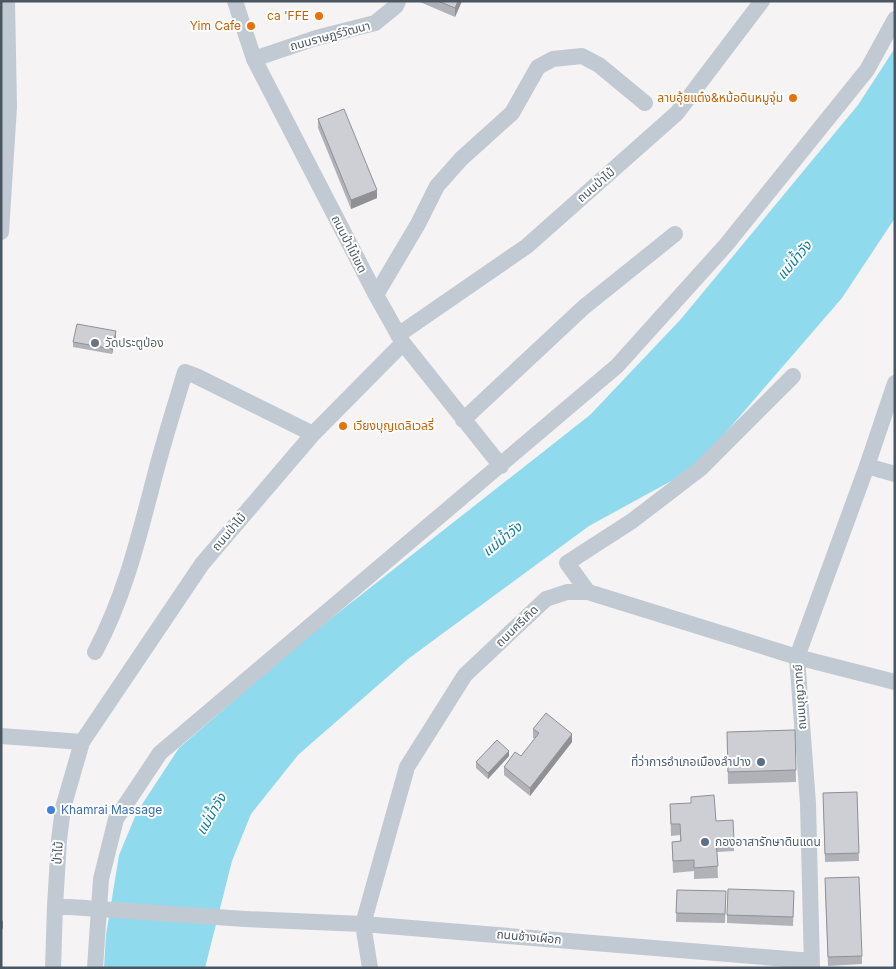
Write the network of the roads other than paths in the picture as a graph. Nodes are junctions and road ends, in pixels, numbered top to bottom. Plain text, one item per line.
1 (6, 1) edge
2 (235, 1) edge
3 (398, 1) edge
4 (762, 1) edge
5 (895, 20) edge
6 (254, 59) junction
7 (645, 103) dead end
8 (5, 106) edge
9 (3, 175) edge
10 (1, 232) edge
11 (676, 234) dead end
12 (376, 295) junction
13 (400, 339) junction
14 (793, 376) dead end
15 (895, 383) edge
16 (463, 420) junction
17 (313, 434) junction
18 (501, 466) junction
19 (867, 466) junction
20 (895, 474) edge
21 (588, 592) junction
22 (95, 652) dead end
23 (797, 656) junction
24 (895, 682) edge
25 (1, 736) edge
26 (82, 742) junction
27 (54, 906) junction
28 (363, 924) junction
29 (745, 962) edge
30 (812, 964) edge
31 (53, 968) edge
32 (95, 968) edge
33 (370, 968) edge

1 - 8 street
2 - 6 street, ถนนป่าไม้เขต
3 - 6 street, ถนนราษฎร์วัฒนา
4 - 13 street, ถนนป่าไม้
5 - 18 street
6 - 12 street, ถนนป่าไม้เขต
7 - 12 street
8 - 9 street
9 - 10 street
11 - 16 street
12 - 13 street, ถนนป่าไม้เขต
13 - 16 street, ถนนป่าไม้เขต
13 - 17 street, ถนนป่าไม้
14 - 21 street
15 - 19 street, ถนนบุญวาทย์
16 - 18 street, ถนนป่าไม้เขต
17 - 22 street
17 - 26 street, ถนนป่าไม้
18 - 32 street
19 - 20 street
19 - 23 street, ถนนบุญวาทย์
21 - 23 street, ถนนศรีเกิด
21 - 28 street, ถนนศรีเกิด
23 - 24 street, ถนนศรีเกิด
23 - 30 street, ถนนบุญวาทย์
25 - 26 street
26 - 27 street, ป่าไม้
27 - 28 street, ถนนช้างเผือก, bridge
27 - 31 street, ป่าไม้
28 - 29 street, ถนนช้างเผือก
28 - 33 street
29 - 30 street, ถนนช้างเผือก

